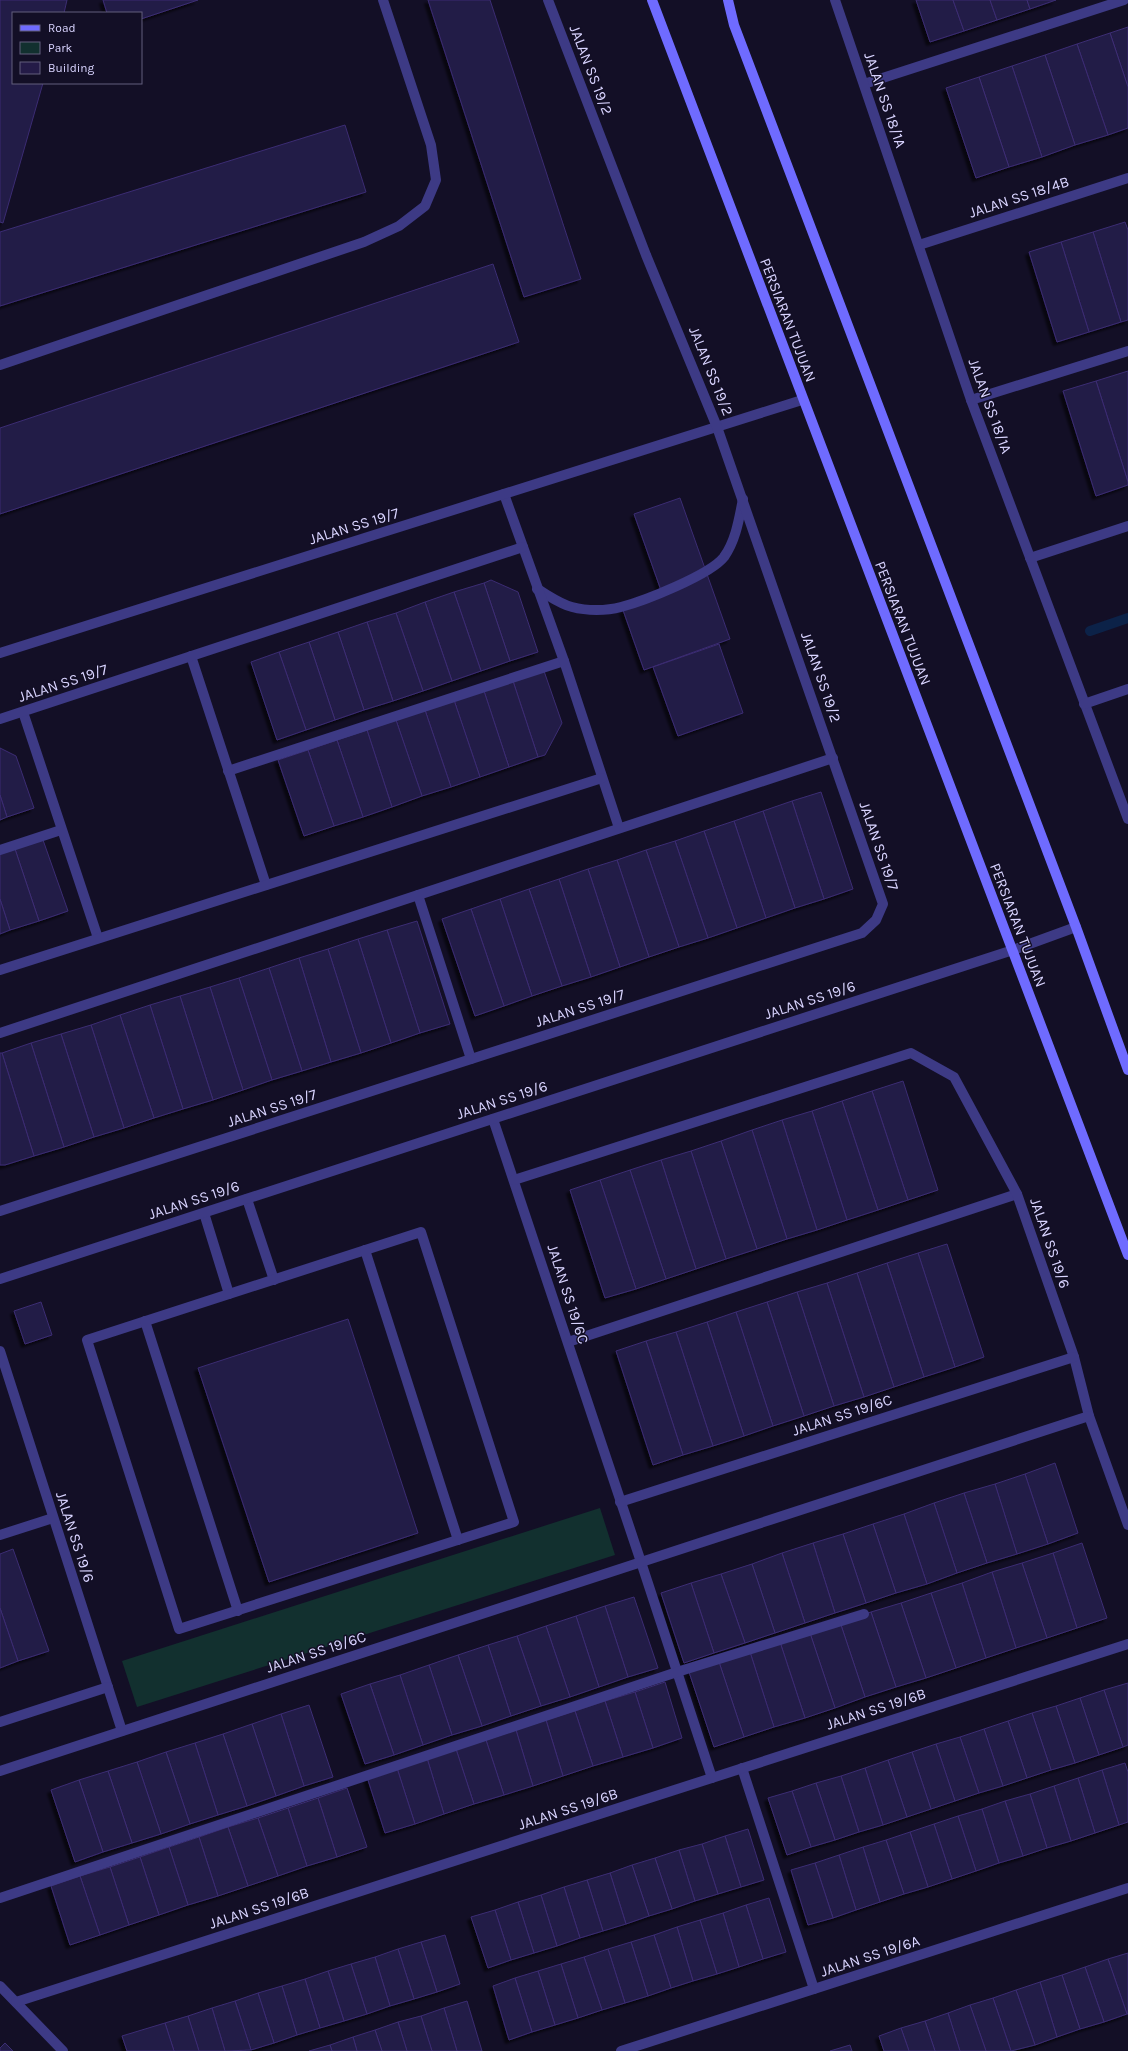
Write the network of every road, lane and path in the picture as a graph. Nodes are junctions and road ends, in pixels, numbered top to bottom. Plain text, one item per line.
1 (383, 0) edge
2 (548, 0) edge
3 (652, 0) edge
4 (728, 0) edge
5 (835, 0) edge
6 (1124, 0) edge
7 (864, 84) junction
8 (1128, 178) edge
9 (919, 245) junction
10 (1128, 351) edge
11 (0, 365) edge
12 (802, 400) junction
13 (971, 400) junction
14 (717, 427) junction
15 (504, 494) junction
16 (743, 499) junction
17 (1128, 526) edge
18 (522, 547) junction
19 (1030, 558) junction
20 (537, 589) junction
21 (0, 653) edge
22 (191, 656) junction
23 (564, 661) junction
24 (1128, 689) edge
25 (1084, 704) junction
26 (22, 712) junction
27 (0, 719) edge
28 (833, 758) junction
29 (228, 771) junction
30 (602, 778) junction
31 (1128, 819) edge
32 (619, 828) junction
33 (62, 830) junction
34 (0, 850) edge
35 (266, 885) junction
36 (418, 895) junction
37 (1076, 927) junction
38 (98, 938) junction
39 (1013, 950) junction
40 (0, 970) edge
41 (0, 1032) edge
42 (471, 1059) junction
43 (1128, 1070) edge
44 (493, 1119) junction
45 (514, 1180) junction
46 (1016, 1194) junction
47 (247, 1199) junction
48 (0, 1211) edge
49 (204, 1213) junction
50 (365, 1250) junction
51 (1128, 1255) edge
52 (0, 1279) edge
53 (274, 1280) junction
54 (229, 1294) junction
55 (145, 1321) junction
56 (568, 1342) junction
57 (0, 1351) edge
58 (1074, 1357) junction
59 (1089, 1416) junction
60 (620, 1502) junction
61 (53, 1518) junction
62 (1128, 1525) edge
63 (0, 1535) edge
64 (458, 1540) junction
65 (640, 1562) junction
66 (238, 1611) junction
67 (864, 1614) dead end
68 (1128, 1644) edge
69 (677, 1672) junction
70 (108, 1687) junction
71 (0, 1722) edge
72 (122, 1731) junction
73 (742, 1768) junction
74 (0, 1771) edge
75 (712, 1778) junction
76 (1128, 1888) edge
77 (0, 1898) edge
78 (0, 1986) edge
79 (814, 1989) junction
80 (16, 2002) junction
81 (63, 2051) edge
82 (621, 2051) edge

1 - 11 street
2 - 14 street, JALAN SS 19/2
3 - 12 main road, PERSIARAN TUJUAN
4 - 37 main road
5 - 7 street, JALAN SS 18/1A
6 - 7 street
7 - 9 street, JALAN SS 18/1A
8 - 9 street, JALAN SS 18/4B
9 - 13 street, JALAN SS 18/1A
10 - 13 street
12 - 14 street, JALAN SS 19/7
12 - 39 main road, PERSIARAN TUJUAN
13 - 19 street, JALAN SS 18/1A
14 - 15 street, JALAN SS 19/7
14 - 16 street, JALAN SS 19/2
15 - 18 street
15 - 21 street, JALAN SS 19/7
16 - 20 street
16 - 28 street, JALAN SS 19/2
17 - 19 street
18 - 20 street
18 - 22 street, JALAN SS 19/7
19 - 25 street, JALAN SS 18/1A
20 - 23 street
22 - 26 street, JALAN SS 19/7
22 - 29 street
23 - 29 street
23 - 30 street
24 - 25 street
25 - 31 street, JALAN SS 18/1A
26 - 27 street, JALAN SS 19/7
26 - 33 street
28 - 32 street
28 - 42 street, JALAN SS 19/7
29 - 35 street
30 - 32 street
30 - 35 street
32 - 36 street
33 - 34 street
33 - 38 street
35 - 38 street
36 - 41 street
36 - 42 street
37 - 39 street, JALAN SS 19/6
37 - 43 main road
38 - 40 street
39 - 44 street, JALAN SS 19/6
39 - 51 main road, PERSIARAN TUJUAN
42 - 48 street, JALAN SS 19/7
44 - 45 street, JALAN SS 19/6C
44 - 47 street, JALAN SS 19/6
45 - 46 street, JALAN SS 19/6
45 - 56 street, JALAN SS 19/6C
46 - 56 street
46 - 58 street, JALAN SS 19/6
47 - 49 street, JALAN SS 19/6
47 - 53 street
49 - 52 street, JALAN SS 19/6
49 - 54 street
50 - 53 street
50 - 64 street
50 - 64 street
53 - 54 street
54 - 55 street
55 - 66 street
55 - 66 street
56 - 60 street, JALAN SS 19/6C
57 - 61 street, JALAN SS 19/6
58 - 59 street, JALAN SS 19/6
58 - 60 street, JALAN SS 19/6C
59 - 62 street
59 - 65 street, JALAN SS 19/6C
60 - 65 street, JALAN SS 19/6C
61 - 63 street
61 - 70 street, JALAN SS 19/6
64 - 66 street
65 - 69 street
65 - 72 street, JALAN SS 19/6C
67 - 69 street
68 - 73 street, JALAN SS 19/6B
69 - 75 street
69 - 77 street
70 - 71 street
70 - 72 street, JALAN SS 19/6
72 - 74 street, JALAN SS 19/6C
73 - 75 street, JALAN SS 19/6B
73 - 79 street
75 - 80 street, JALAN SS 19/6B
76 - 79 street, JALAN SS 19/6A
78 - 80 street
79 - 82 street, JALAN SS 19/6A
80 - 81 street

